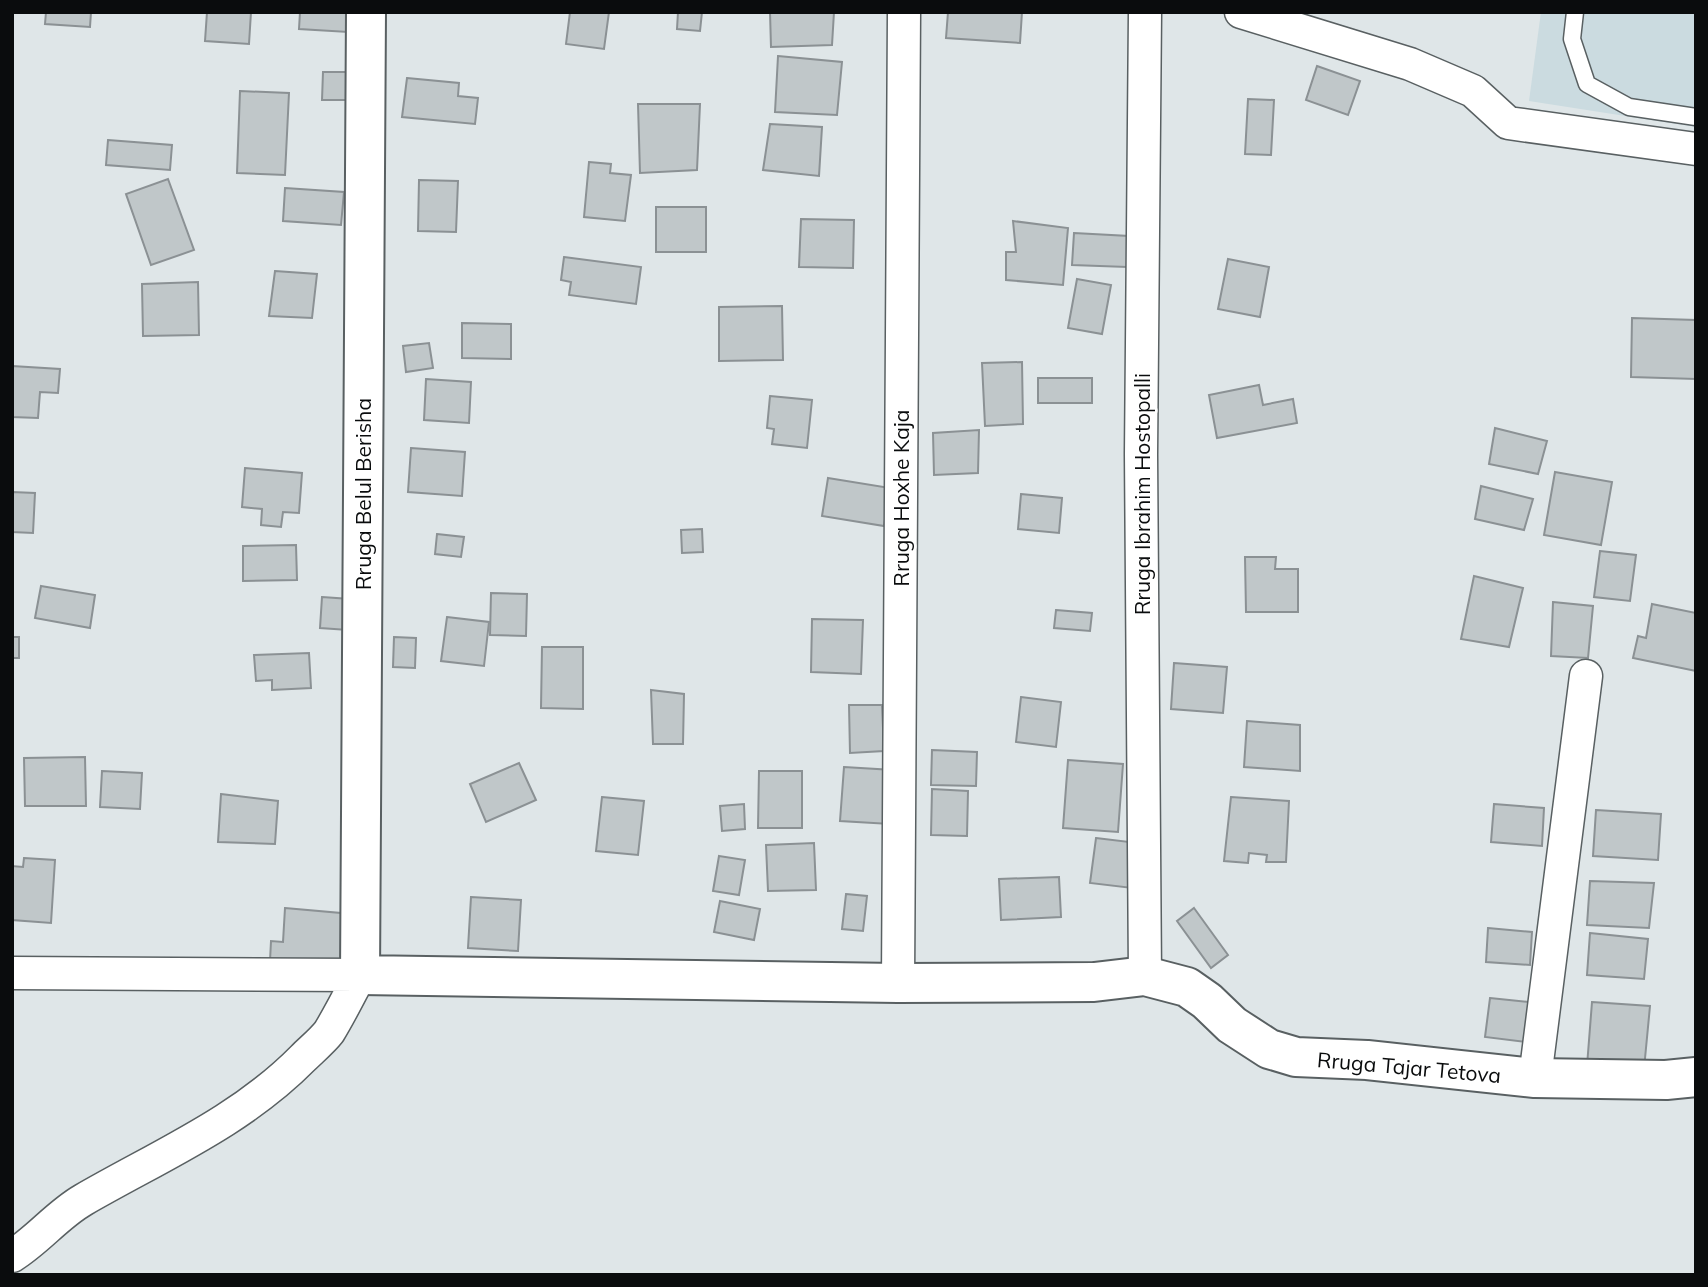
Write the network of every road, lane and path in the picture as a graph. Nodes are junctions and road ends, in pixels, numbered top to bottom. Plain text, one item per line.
1 (366, 12) edge
2 (904, 12) edge
3 (1145, 12) edge
4 (1241, 12) edge
5 (1575, 12) edge
6 (1696, 117) edge
7 (1696, 149) edge
8 (1586, 676) dead end
9 (12, 974) edge
10 (360, 975) junction
11 (1145, 976) junction
12 (898, 983) junction
13 (1696, 1077) edge
14 (1535, 1078) junction
15 (12, 1256) edge

1 - 10 street, Rruga Belul Berisha
2 - 12 street, Rruga Hoxhe Kaja
3 - 11 street, Rruga Ibrahim Hostopalli
4 - 7 street
5 - 6 lane
8 - 14 street
9 - 10 street
10 - 12 street
10 - 15 street
11 - 12 street
11 - 14 street, Rruga Tajar Tetova
13 - 14 street, Rruga Tajar Tetova

